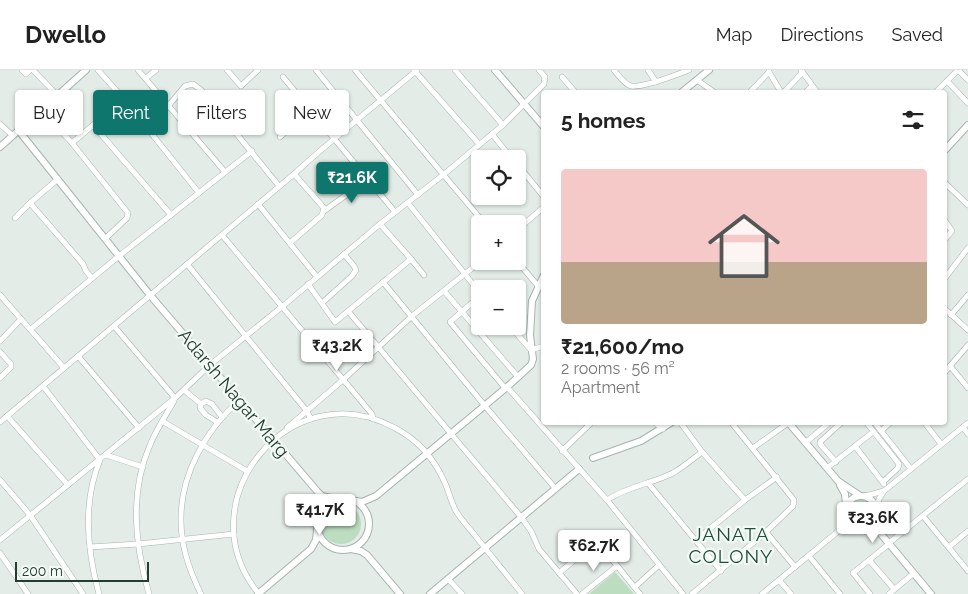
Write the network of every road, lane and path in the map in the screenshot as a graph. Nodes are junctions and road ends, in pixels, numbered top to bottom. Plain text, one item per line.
1 (22, 70) edge
2 (31, 70) edge
3 (86, 70) edge
4 (98, 70) edge
5 (138, 70) edge
6 (156, 70) edge
7 (227, 70) edge
8 (258, 70) edge
9 (355, 70) edge
10 (415, 70) edge
11 (455, 70) edge
12 (495, 70) edge
13 (539, 70) edge
14 (614, 70) edge
15 (648, 70) edge
16 (689, 70) edge
17 (709, 70) edge
18 (958, 70) edge
19 (318, 71) edge
20 (769, 71) edge
21 (802, 71) edge
22 (283, 77) dead end
23 (562, 77) dead end
24 (146, 78) junction
25 (697, 80) junction
26 (968, 80) edge
27 (947, 81) junction
28 (656, 82) junction
29 (812, 86) junction
30 (52, 90) edge
31 (64, 90) edge
32 (116, 90) edge
33 (294, 90) edge
34 (573, 90) edge
35 (684, 90) edge
36 (711, 90) edge
37 (752, 90) edge
38 (781, 90) edge
39 (784, 90) edge
40 (808, 90) edge
41 (815, 90) edge
42 (938, 90) edge
43 (381, 101) junction
44 (968, 103) edge
45 (524, 104) junction
46 (169, 105) junction
47 (357, 120) junction
48 (0, 124) edge
49 (541, 124) edge
50 (93, 125) edge
51 (503, 125) junction
52 (968, 125) edge
53 (492, 134) junction
54 (22, 135) edge
55 (65, 135) edge
56 (102, 135) edge
57 (153, 135) edge
58 (330, 135) edge
59 (13, 136) joint
60 (332, 138) junction
61 (72, 143) junction
62 (479, 144) junction
63 (0, 147) edge
64 (947, 148) edge
65 (505, 150) edge
66 (252, 151) junction
67 (225, 172) junction
68 (294, 174) junction
69 (443, 175) junction
70 (526, 175) edge
71 (58, 179) junction
72 (367, 180) junction
73 (279, 186) junction
74 (947, 186) edge
75 (199, 193) junction
76 (541, 193) edge
77 (418, 195) junction
78 (30, 203) junction
79 (408, 203) junction
80 (258, 204) junction
81 (968, 205) edge
82 (541, 209) edge
83 (324, 211) junction
84 (395, 212) junction
85 (171, 215) junction
86 (477, 215) edge
87 (15, 218) dead end
88 (526, 222) edge
89 (380, 224) junction
90 (947, 224) edge
91 (222, 235) junction
92 (947, 236) edge
93 (106, 238) junction
94 (290, 243) junction
95 (968, 248) edge
96 (344, 254) junction
97 (119, 256) junction
98 (411, 259) junction
99 (187, 264) junction
100 (471, 270) edge
101 (525, 270) edge
102 (424, 275) dead end
103 (947, 275) edge
104 (317, 276) junction
105 (465, 276) junction
106 (92, 278) junction
107 (541, 280) edge
108 (383, 282) junction
109 (471, 283) edge
110 (308, 284) junction
111 (538, 286) junction
112 (444, 291) junction
113 (0, 295) edge
114 (150, 295) junction
115 (968, 295) edge
116 (322, 303) junction
117 (471, 303) edge
118 (283, 306) junction
119 (348, 311) junction
120 (462, 312) junction
121 (947, 312) edge
122 (412, 316) junction
123 (21, 319) junction
124 (114, 326) junction
125 (31, 329) junction
126 (968, 330) edge
127 (518, 335) edge
128 (246, 336) junction
129 (0, 341) edge
130 (968, 345) edge
131 (541, 347) edge
132 (379, 348) junction
133 (531, 350) junction
134 (0, 352) edge
135 (78, 356) junction
136 (210, 365) junction
137 (950, 366) junction
138 (64, 368) junction
139 (947, 370) edge
140 (518, 377) junction
141 (0, 378) edge
142 (344, 379) junction
143 (43, 386) junction
144 (506, 388) junction
145 (968, 388) edge
146 (184, 390) junction
147 (175, 398) junction
148 (240, 400) junction
149 (201, 404) junction
150 (485, 406) junction
151 (306, 410) junction
152 (7, 416) junction
153 (222, 417) junction
154 (311, 419) junction
155 (372, 419) junction
156 (0, 422) edge
157 (162, 422) junction
158 (217, 422) junction
159 (541, 422) edge
160 (968, 423) edge
161 (543, 425) edge
162 (589, 425) edge
163 (658, 425) edge
164 (668, 425) edge
165 (682, 425) edge
166 (734, 425) edge
167 (784, 425) edge
168 (790, 425) edge
169 (827, 425) edge
170 (828, 425) edge
171 (839, 425) edge
172 (868, 425) edge
173 (876, 425) edge
174 (888, 425) edge
175 (926, 425) edge
176 (963, 427) junction
177 (139, 428) junction
178 (663, 429) junction
179 (881, 431) junction
180 (873, 432) junction
181 (830, 433) junction
182 (451, 434) junction
183 (968, 434) edge
184 (273, 440) junction
185 (805, 443) junction
186 (941, 444) junction
187 (203, 445) junction
188 (855, 446) junction
189 (753, 448) junction
190 (562, 451) junction
191 (702, 452) junction
192 (894, 453) junction
193 (427, 454) junction
194 (106, 455) junction
195 (593, 458) dead end
196 (100, 460) junction
197 (836, 462) junction
198 (143, 466) junction
199 (827, 468) junction
200 (579, 469) junction
201 (911, 469) junction
202 (247, 470) junction
203 (776, 477) junction
204 (968, 479) edge
205 (0, 480) edge
206 (838, 482) junction
207 (883, 482) junction
208 (648, 483) junction
209 (68, 485) junction
210 (556, 488) junction
211 (886, 489) junction
212 (317, 491) junction
213 (376, 496) junction
214 (862, 496) junction
215 (335, 499) junction
216 (607, 500) junction
217 (745, 500) junction
218 (356, 502) junction
219 (845, 510) junction
220 (319, 514) junction
221 (875, 514) junction
222 (368, 515) junction
223 (30, 516) junction
224 (923, 516) junction
225 (522, 517) junction
226 (862, 526) junction
227 (317, 527) junction
228 (841, 529) junction
229 (766, 532) junction
230 (968, 532) edge
231 (234, 534) junction
232 (881, 534) junction
233 (184, 539) junction
234 (0, 540) edge
235 (365, 540) junction
236 (696, 540) junction
237 (889, 543) junction
238 (138, 544) junction
239 (90, 547) junction
240 (949, 547) junction
241 (331, 548) junction
242 (485, 548) junction
243 (311, 549) junction
244 (351, 550) junction
245 (0, 553) edge
246 (367, 555) junction
247 (809, 556) junction
248 (869, 560) junction
249 (617, 566) junction
250 (659, 566) junction
251 (794, 567) junction
252 (721, 571) junction
253 (968, 571) edge
254 (559, 573) junction
255 (914, 573) junction
256 (448, 579) junction
257 (779, 580) junction
258 (635, 587) junction
259 (894, 589) junction
260 (28, 594) edge
261 (83, 594) edge
262 (99, 594) edge
263 (149, 594) edge
264 (201, 594) edge
265 (259, 594) edge
266 (400, 594) edge
267 (430, 594) edge
268 (462, 594) edge
269 (522, 594) edge
270 (577, 594) edge
271 (582, 594) edge
272 (640, 594) edge
273 (683, 594) edge
274 (692, 594) edge
275 (762, 594) edge
276 (790, 594) edge
277 (840, 594) edge
278 (870, 594) edge
279 (889, 594) edge
280 (931, 594) edge

1 - 2 street
2 - 30 street
3 - 31 street
4 - 32 street
5 - 24 street
6 - 24 street
7 - 8 street
9 - 43 street
10 - 43 street
10 - 62 street
11 - 51 street
12 - 45 street
13 - 45 street
14 - 28 street
15 - 28 street
16 - 28 street
17 - 25 street
18 - 26 street
18 - 27 street
19 - 47 street
20 - 37 street
20 - 38 street
21 - 29 street
21 - 39 street
22 - 33 street
23 - 34 street
24 - 46 street
25 - 35 street
25 - 36 street
27 - 42 street
27 - 44 street
29 - 40 street
29 - 41 street
43 - 47 street
43 - 69 street
45 - 49 street
45 - 51 street
46 - 66 street
46 - 67 street
47 - 60 street
47 - 77 street
48 - 59 street
50 - 61 street
51 - 53 street
52 - 64 street
53 - 62 street
53 - 65 street
54 - 71 street, Adarsh Nagar Marg
55 - 61 street
56 - 85 street
57 - 75 street
58 - 60 street
59 - 63 street
60 - 68 street
60 - 72 street
61 - 93 street
62 - 69 street
66 - 67 street
66 - 73 street
67 - 75 street
68 - 73 street
68 - 83 street
69 - 77 street
69 - 86 street
70 - 76 street
71 - 78 street
71 - 93 street, Adarsh Nagar Marg
72 - 83 street
72 - 84 street
73 - 80 street
74 - 81 street
75 - 85 street
77 - 79 street
78 - 87 street
78 - 106 street
79 - 84 street
79 - 105 street
80 - 91 street
80 - 94 street
82 - 88 street
83 - 94 street
84 - 89 street
85 - 97 street
89 - 96 street
89 - 98 street
90 - 92 street
91 - 99 street
91 - 118 street
93 - 97 street, Adarsh Nagar Marg
94 - 104 street
95 - 103 street
96 - 104 street
96 - 116 street
97 - 106 street
97 - 114 street, Adarsh Nagar Marg
98 - 102 street
98 - 108 street
99 - 114 street
99 - 128 street
100 - 105 street
101 - 111 street
104 - 110 street
105 - 109 street
105 - 112 street
106 - 125 street
107 - 111 street
108 - 119 street
108 - 122 street
110 - 116 street
110 - 118 street
111 - 133 street
112 - 120 street
112 - 122 street
113 - 123 street
114 - 124 street
114 - 136 street, Adarsh Nagar Marg
115 - 121 street
116 - 119 street
117 - 120 street
118 - 128 street
118 - 142 street
119 - 132 street
120 - 140 street
120 - 144 street
121 - 126 street
122 - 132 street
122 - 150 street
123 - 125 street
123 - 129 street
124 - 135 street
124 - 147 street
125 - 138 street
127 - 133 street
128 - 136 street
128 - 151 street
130 - 137 street
131 - 133 street
132 - 142 street
132 - 182 street
133 - 140 street
134 - 141 street
135 - 138 street
135 - 177 street
136 - 146 street
136 - 148 street, Adarsh Nagar Marg
137 - 139 street
137 - 145 street
138 - 143 street
140 - 144 street
142 - 151 street
142 - 155 street
143 - 152 street
143 - 196 street
144 - 150 street
144 - 159 street
146 - 147 street
146 - 149 street
147 - 157 street
147 - 177 street
148 - 153 street
148 - 184 street, Adarsh Nagar Marg
149 - 153 street
149 - 158 street
150 - 182 street
150 - 210 street
151 - 154 street
151 - 184 street
152 - 156 street
152 - 209 street
153 - 158 street
154 - 155 street
154 - 184 street
155 - 193 street
157 - 187 street
157 - 198 street
158 - 187 street
160 - 176 street
161 - 190 street
162 - 190 street
163 - 178 street
164 - 178 street
165 - 191 street
166 - 189 street
167 - 189 street
168 - 185 street
169 - 185 street
170 - 181 street
171 - 181 street
172 - 180 street
173 - 179 street
174 - 179 street
175 - 186 street
176 - 183 street
176 - 186 street
177 - 194 street
178 - 195 street
179 - 192 street
180 - 188 street
180 - 192 street
181 - 197 street
182 - 193 street
182 - 225 street
184 - 202 street
184 - 212 street, Adarsh Nagar Marg
185 - 199 street
186 - 201 street
187 - 202 street
187 - 233 street
188 - 197 street
188 - 207 street
189 - 203 street
190 - 200 street
191 - 208 street
191 - 217 street
192 - 201 street
192 - 207 street
193 - 213 street
193 - 242 street
194 - 196 street
194 - 198 street
196 - 209 street
196 - 239 street
197 - 199 street
198 - 238 street
199 - 206 street
200 - 210 street
200 - 216 street
201 - 211 street
202 - 231 street
203 - 217 street
203 - 229 street
204 - 224 street
205 - 223 street
206 - 214 street
206 - 219 street
207 - 211 street
208 - 216 street
208 - 236 street
209 - 223 street
210 - 225 street
211 - 214 street
211 - 221 street
212 - 215 street
212 - 220 street
213 - 218 street
213 - 222 street
214 - 219 street
214 - 221 street
215 - 218 street
215 - 220 street
216 - 250 street
217 - 236 street
218 - 222 street
219 - 226 street
219 - 228 street
220 - 227 street
221 - 226 street
221 - 232 street
222 - 235 street
223 - 234 street
223 - 261 street
224 - 237 street
224 - 240 street
225 - 242 street
225 - 254 street
226 - 228 street
226 - 232 street
227 - 241 street
227 - 243 street
228 - 247 street
229 - 251 street
229 - 252 street
230 - 240 street
231 - 233 street
231 - 265 street
232 - 237 street
233 - 238 street
233 - 264 street
235 - 244 street
235 - 246 street
236 - 252 street
237 - 248 street
237 - 255 street
238 - 239 street
238 - 263 street
239 - 262 street
240 - 253 street
241 - 243 street
241 - 244 street
242 - 256 street
242 - 269 street
243 - 265 street
244 - 246 street
245 - 260 street
246 - 266 street
247 - 251 street
247 - 277 street
248 - 259 street
248 - 278 street
249 - 254 street
249 - 258 street
249 - 271 street
250 - 258 street
250 - 273 street
251 - 257 street
252 - 274 street
254 - 270 street
255 - 259 street
255 - 280 street
256 - 267 street
256 - 268 street
257 - 275 street
257 - 276 street
258 - 272 street
259 - 279 street

